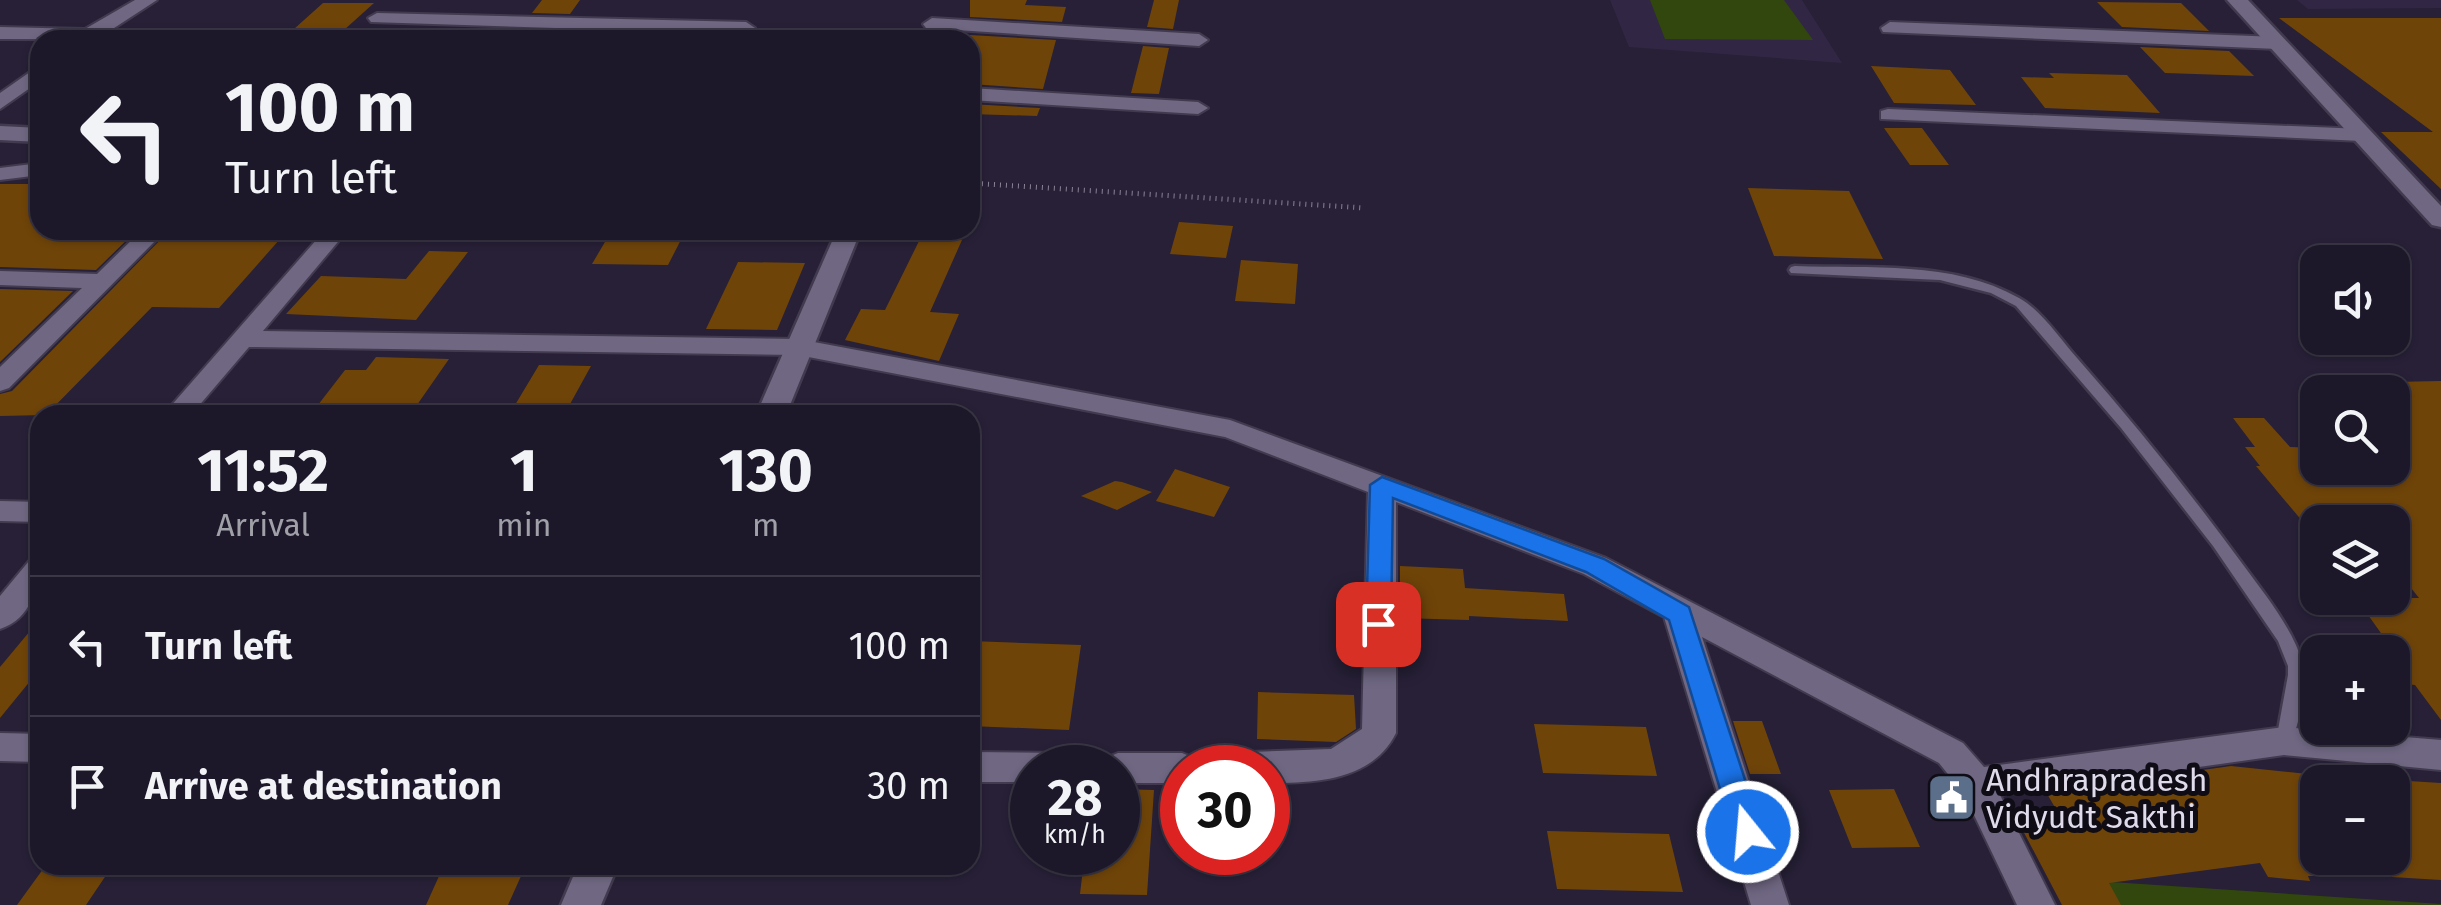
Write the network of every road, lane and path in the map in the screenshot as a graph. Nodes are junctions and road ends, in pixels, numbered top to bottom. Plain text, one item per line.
1 (148, 0) edge
2 (941, 0) edge
3 (2237, 0) edge
4 (378, 18) dead end
5 (514, 22) junction
6 (746, 28) dead end
7 (1890, 28) dead end
8 (98, 30) edge
9 (507, 30) edge
10 (929, 30) edge
11 (0, 33) edge
12 (30, 34) edge
13 (980, 34) edge
14 (1199, 40) dead end
15 (2278, 43) junction
16 (30, 80) edge
17 (980, 95) edge
18 (0, 103) edge
19 (1198, 108) dead end
20 (1888, 114) dead end
21 (0, 133) edge
22 (30, 134) edge
23 (2362, 135) junction
24 (30, 170) edge
25 (0, 174) edge
26 (980, 184) edge
27 (1365, 208) dead end
28 (2441, 220) edge
29 (146, 240) edge
30 (329, 240) edge
31 (845, 240) edge
32 (1795, 270) dead end
33 (0, 278) edge
34 (104, 281) junction
35 (245, 340) junction
36 (798, 347) junction
37 (0, 382) edge
38 (185, 405) edge
39 (775, 405) edge
40 (1382, 485) junction
41 (0, 511) edge
42 (30, 512) edge
43 (30, 581) edge
44 (1680, 614) junction
45 (0, 617) edge
46 (2284, 741) junction
47 (0, 747) edge
48 (30, 748) edge
49 (2441, 756) edge
50 (1290, 766) edge
51 (980, 767) edge
52 (1010, 767) edge
53 (1976, 783) junction
54 (594, 875) edge
55 (581, 905) edge
56 (1770, 905) edge
57 (2036, 905) edge

1 - 8 street
2 - 10 street
3 - 15 street
4 - 5 street
5 - 6 street
5 - 9 street
7 - 15 street
11 - 12 street
13 - 14 street
15 - 23 street
16 - 18 street
17 - 19 street
20 - 23 street
21 - 22 street
23 - 28 street
24 - 25 street
26 - 27 path
29 - 34 street
30 - 35 street
31 - 36 street
32 - 46 lane
33 - 34 street
34 - 37 street
35 - 36 street
35 - 38 street
36 - 39 street
36 - 40 street
40 - 44 street
40 - 50 street
41 - 42 street
43 - 45 street
44 - 53 street
44 - 56 street
46 - 49 street
46 - 53 street
47 - 48 street
51 - 52 street
53 - 57 street
54 - 55 street

